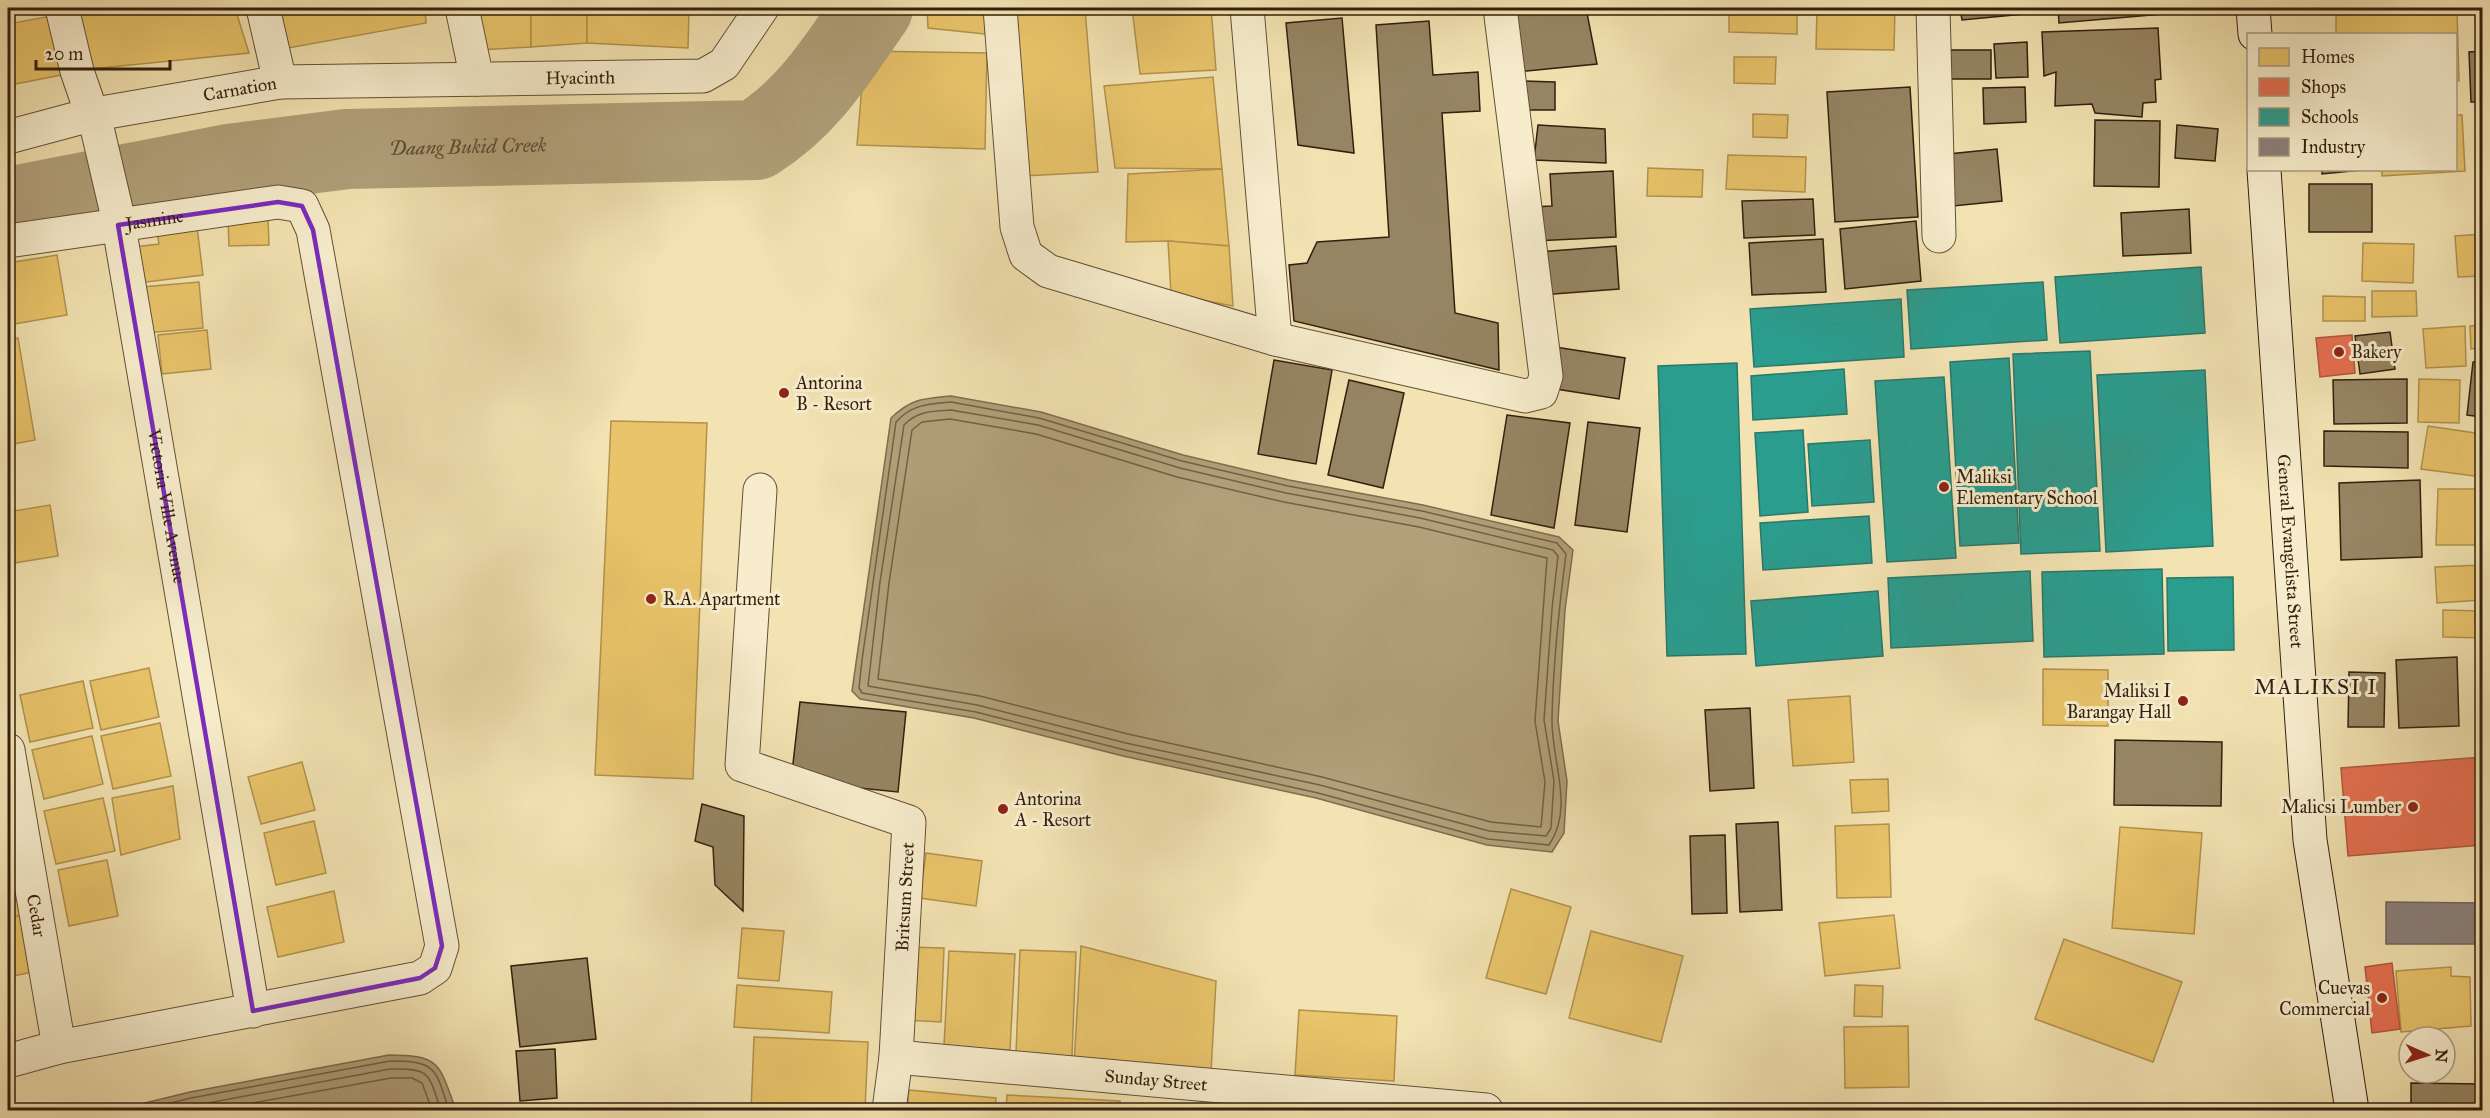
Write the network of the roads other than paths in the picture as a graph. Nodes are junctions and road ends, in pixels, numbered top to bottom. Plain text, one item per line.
1 (62, 8) edge
2 (263, 8) edge
3 (462, 8) edge
4 (762, 8) edge
5 (1000, 8) edge
6 (1247, 8) edge
7 (1500, 8) edge
8 (1934, 8) edge
9 (2253, 8) edge
10 (2255, 33) edge
11 (477, 79) junction
12 (280, 82) junction
13 (94, 124) junction
14 (8, 137) edge
15 (2264, 171) edge
16 (117, 217) junction
17 (1939, 236) dead end
18 (8, 242) edge
19 (1275, 339) junction
20 (760, 490) dead end
21 (8, 750) edge
22 (253, 1011) junction
23 (59, 1047) junction
24 (896, 1057) junction
25 (8, 1061) edge
26 (889, 1110) edge
27 (1486, 1110) edge
28 (2352, 1110) edge

1 - 13 street, Victoria Ville Avenue
2 - 12 street
3 - 11 street
4 - 11 street, Hyacinth
5 - 19 street
6 - 19 street
7 - 19 street
8 - 17 street
9 - 10 street
11 - 12 street, Carnation
12 - 13 street, Carnation
13 - 14 street, Carnation
13 - 16 street, Victoria Ville Avenue
15 - 28 street, General Evangelista Street
16 - 18 street, Jasmine
16 - 22 street, Victoria Ville Avenue
16 - 22 street, Jasmine
20 - 24 street, Britsum Street
21 - 23 street, Cedar
22 - 23 street
23 - 25 street
24 - 26 street, Britsum Street
24 - 27 street, Sunday Street

